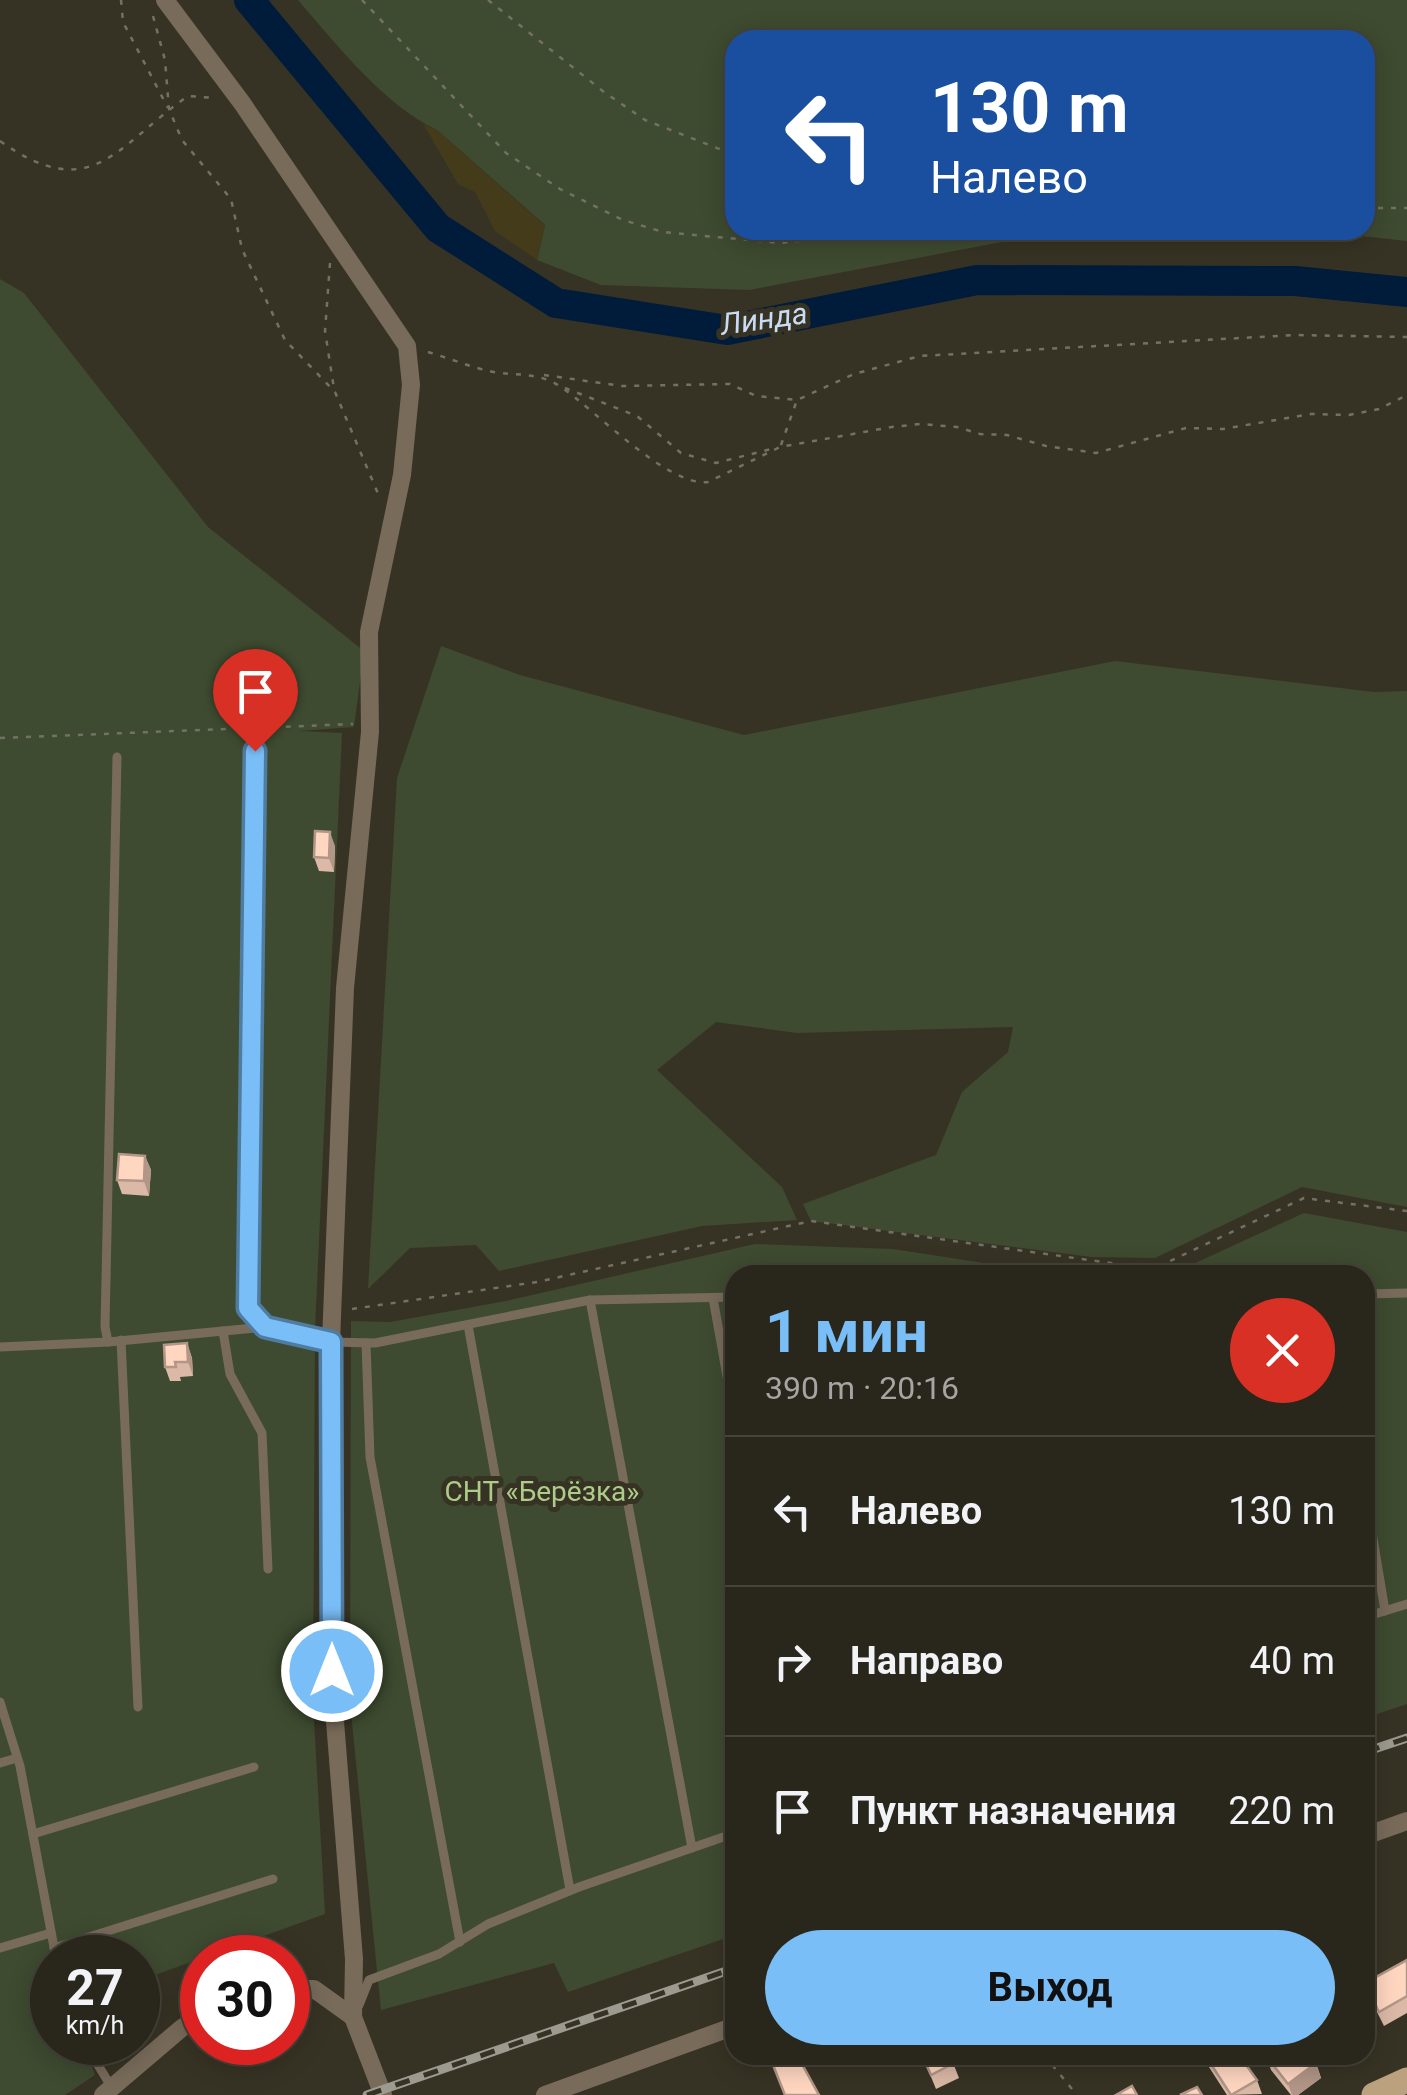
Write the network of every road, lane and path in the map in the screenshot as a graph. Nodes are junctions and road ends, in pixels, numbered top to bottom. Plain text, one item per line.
1 (120, 0) edge
2 (166, 0) edge
3 (362, 0) edge
4 (488, 0) edge
5 (153, 15) dead end
6 (242, 103) junction
7 (169, 109) junction
8 (1, 142) edge
9 (725, 151) edge
10 (1375, 208) edge
11 (1407, 208) edge
12 (331, 237) junction
13 (725, 237) edge
14 (757, 240) edge
15 (800, 240) edge
16 (1407, 337) edge
17 (407, 346) junction
18 (523, 372) junction
19 (560, 386) junction
20 (335, 392) junction
21 (1407, 394) edge
22 (797, 400) junction
23 (780, 447) junction
24 (391, 521) junction
25 (370, 724) junction
26 (0, 738) edge
27 (255, 751) dead end
28 (117, 757) dead end
29 (1407, 1212) edge
30 (1124, 1265) edge
31 (1162, 1265) edge
32 (1407, 1293) edge
33 (1375, 1294) edge
34 (725, 1297) edge
35 (713, 1298) junction
36 (590, 1300) junction
37 (332, 1312) junction
38 (468, 1325) junction
39 (265, 1327) junction
40 (223, 1331) junction
41 (120, 1340) junction
42 (108, 1342) junction
43 (331, 1342) junction
44 (366, 1343) junction
45 (0, 1347) edge
46 (725, 1365) edge
47 (1375, 1550) edge
48 (268, 1569) dead end
49 (1407, 1604) edge
50 (1385, 1611) junction
51 (1375, 1614) edge
52 (0, 1702) edge
53 (138, 1707) dead end
54 (17, 1758) junction
55 (0, 1762) edge
56 (254, 1767) dead end
57 (1407, 1821) edge
58 (1375, 1832) edge
59 (32, 1834) junction
60 (725, 1836) edge
61 (692, 1848) junction
62 (274, 1879) dead end
63 (570, 1890) junction
64 (51, 1933) joint
65 (108, 1935) edge
66 (460, 1942) junction
67 (0, 1948) edge
68 (310, 1989) edge
69 (353, 2017) junction
70 (180, 2030) edge
71 (725, 2030) edge
72 (95, 2065) edge
73 (1052, 2065) edge
74 (1407, 2080) edge
75 (108, 2092) edge
76 (384, 2095) edge
77 (545, 2095) edge
78 (1077, 2095) edge
79 (1374, 2095) edge

1 - 7 path
2 - 6 street
3 - 13 path
4 - 9 path
5 - 7 path
6 - 7 path
6 - 12 street
7 - 8 path
7 - 20 path
10 - 11 path
12 - 17 street
12 - 20 path
14 - 15 path
16 - 22 path
17 - 18 path
17 - 24 street
18 - 19 path
18 - 22 path
19 - 23 path
19 - 23 path
20 - 24 path
21 - 23 path
22 - 23 path
24 - 25 street
25 - 26 path
25 - 37 street
27 - 39 lane
28 - 42 lane
29 - 31 path
30 - 37 path
32 - 33 lane
34 - 35 lane
35 - 36 lane
35 - 46 lane
36 - 38 lane
36 - 61 lane
37 - 43 street
38 - 44 lane
38 - 63 lane
39 - 40 lane
39 - 43 lane
40 - 41 lane
40 - 48 lane
41 - 42 lane
41 - 53 lane
42 - 45 lane
43 - 44 lane
43 - 69 street
44 - 66 lane
47 - 50 lane
49 - 50 lane
50 - 51 lane
52 - 54 lane
54 - 55 lane
54 - 59 lane
56 - 59 lane
57 - 58 street
59 - 64 lane
60 - 61 lane
61 - 63 lane
62 - 65 lane
63 - 66 lane
64 - 67 lane
66 - 69 lane
68 - 69 street
69 - 76 street
70 - 75 street
71 - 77 street
72 - 75 lane
73 - 78 path
74 - 79 main road

